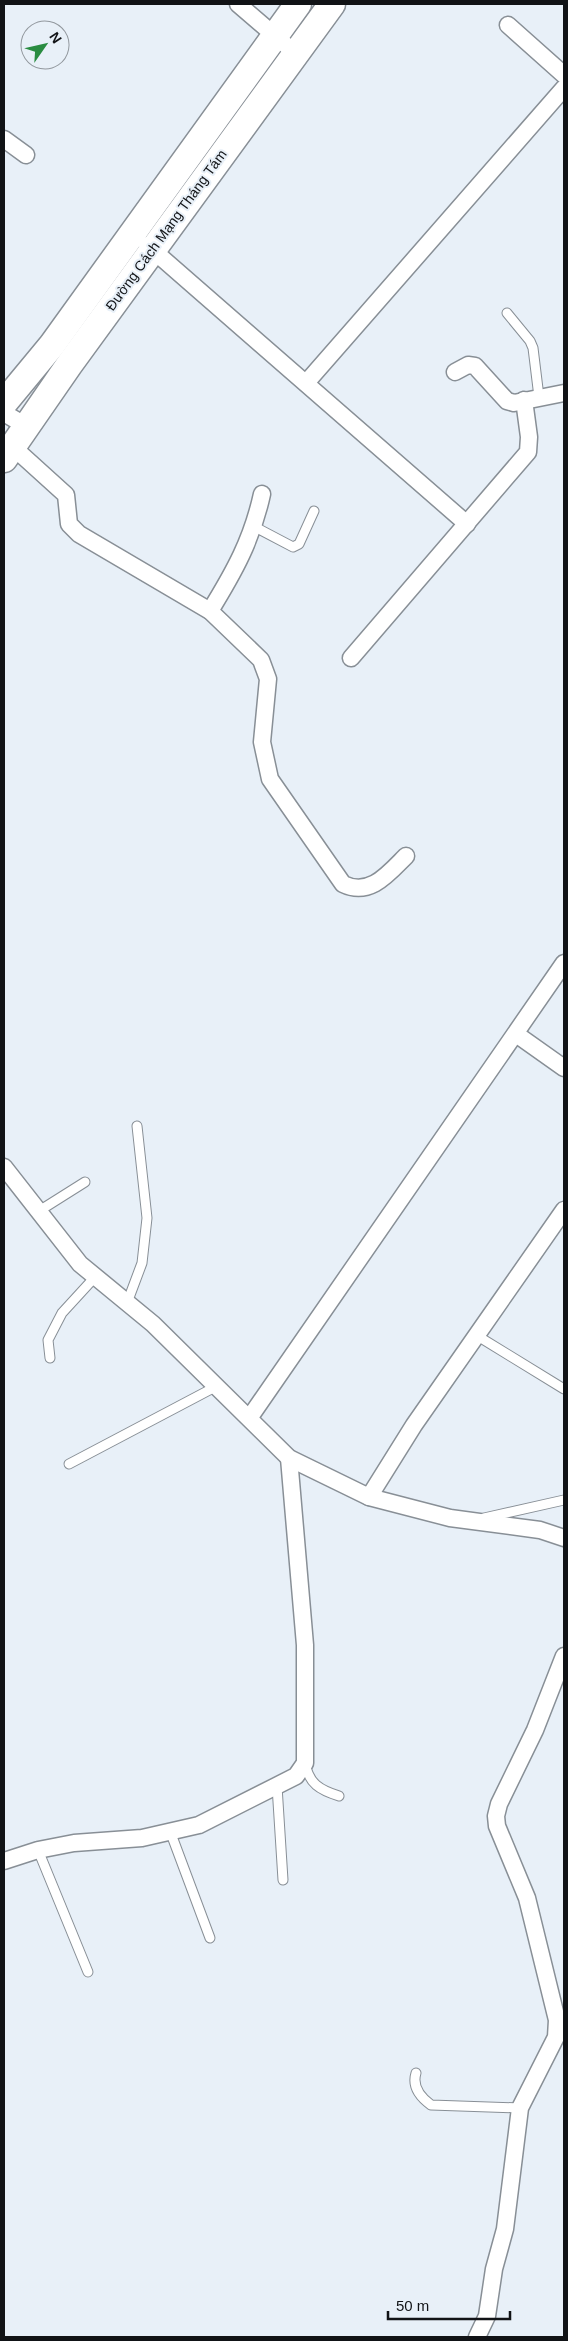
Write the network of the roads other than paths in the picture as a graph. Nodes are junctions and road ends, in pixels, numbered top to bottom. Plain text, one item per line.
1 (238, 4) edge
2 (298, 4) edge
3 (332, 4) edge
4 (508, 25) dead end
5 (274, 34) junction
6 (295, 53) junction
7 (564, 75) edge
8 (564, 88) edge
9 (4, 139) edge
10 (26, 156) dead end
11 (132, 232) junction
12 (152, 250) junction
13 (507, 313) dead end
14 (455, 372) dead end
15 (306, 383) junction
16 (564, 393) edge
17 (532, 399) junction
18 (4, 402) edge
19 (4, 412) edge
20 (14, 444) edge
21 (262, 494) dead end
22 (314, 511) dead end
23 (467, 524) junction
24 (254, 527) junction
25 (210, 611) junction
26 (351, 658) dead end
27 (406, 856) dead end
28 (564, 963) edge
29 (516, 1034) junction
30 (561, 1062) edge
31 (137, 1126) dead end
32 (4, 1167) edge
33 (85, 1182) dead end
34 (39, 1212) junction
35 (562, 1220) edge
36 (95, 1277) junction
37 (128, 1303) junction
38 (476, 1335) junction
39 (50, 1358) dead end
40 (217, 1386) junction
41 (564, 1389) edge
42 (250, 1417) junction
43 (289, 1458) junction
44 (69, 1464) dead end
45 (369, 1497) junction
46 (564, 1500) edge
47 (472, 1521) junction
48 (564, 1538) edge
49 (564, 1656) edge
50 (305, 1763) junction
51 (277, 1786) junction
52 (339, 1796) dead end
53 (170, 1832) junction
54 (38, 1850) junction
55 (4, 1861) edge
56 (282, 1880) dead end
57 (210, 1938) dead end
58 (88, 1972) dead end
59 (416, 2073) dead end
60 (520, 2108) junction
61 (477, 2337) edge

1 - 5 street
2 - 5 main road, Đường Cách Mạng Tháng Tám
3 - 6 main road, Đường Cách Mạng Tháng Tám
4 - 7 street
5 - 6 street
5 - 11 main road, Đường Cách Mạng Tháng Tám
6 - 12 main road, Đường Cách Mạng Tháng Tám
8 - 15 street
9 - 10 street
11 - 12 street
11 - 18 main road, Đường Cách Mạng Tháng Tám
12 - 15 street
12 - 20 main road, Đường Cách Mạng Tháng Tám
13 - 17 lane
14 - 17 street
15 - 23 street
16 - 17 street
17 - 23 street
19 - 20 street
20 - 25 street
21 - 24 street
22 - 24 lane
23 - 26 street
24 - 25 street
25 - 27 street
28 - 29 street
29 - 30 street
29 - 42 street
31 - 37 lane
32 - 34 street
33 - 34 lane
34 - 36 street
35 - 38 street
36 - 37 street
36 - 39 lane
37 - 40 street
38 - 41 lane
38 - 45 street
40 - 42 street
40 - 44 lane
42 - 43 street
43 - 45 street
43 - 50 street
45 - 47 street
46 - 47 lane
47 - 48 street
49 - 60 street
50 - 51 street
50 - 52 lane
51 - 53 street
51 - 56 lane
53 - 54 street
53 - 57 lane
54 - 55 street
54 - 58 lane
59 - 60 lane
60 - 61 street

